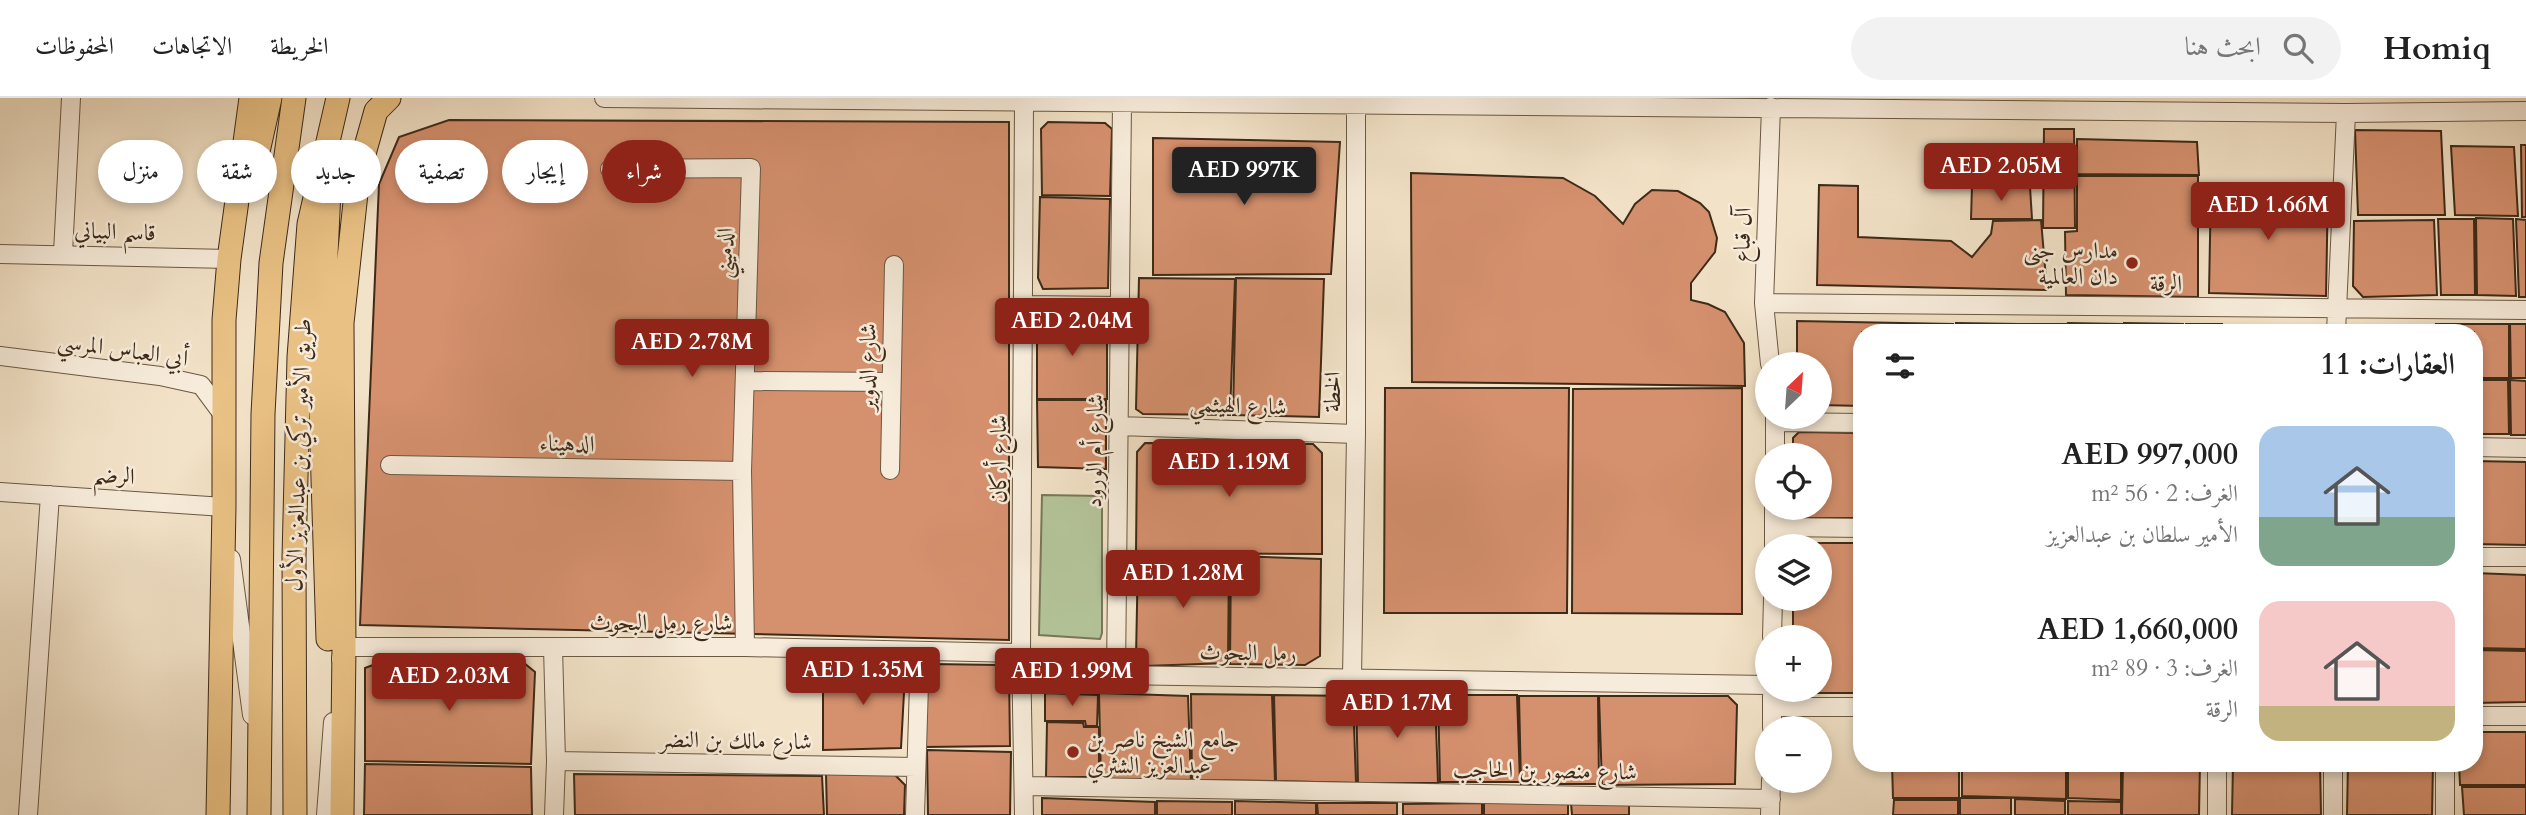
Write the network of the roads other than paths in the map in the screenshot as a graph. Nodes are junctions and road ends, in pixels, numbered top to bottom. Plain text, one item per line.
1 (71, 98) edge
2 (251, 98) edge
3 (270, 98) edge
4 (295, 98) edge
5 (338, 98) edge
6 (345, 98) edge
7 (376, 98) edge
8 (389, 98) edge
9 (604, 98) edge
10 (1024, 103) junction
11 (1122, 103) junction
12 (1356, 106) junction
13 (1771, 107) junction
14 (2526, 111) edge
15 (2346, 113) junction
16 (366, 140) edge
17 (368, 140) edge
18 (686, 169) edge
19 (355, 203) edge
20 (63, 253) junction
21 (0, 254) edge
22 (229, 259) junction
23 (894, 265) dead end
24 (1764, 303) junction
25 (1023, 304) junction
26 (1121, 306) junction
27 (2337, 309) junction
28 (2526, 310) edge
29 (2336, 324) edge
30 (1769, 352) edge
31 (0, 356) edge
32 (745, 381) junction
33 (891, 382) junction
34 (224, 416) junction
35 (1832, 422) edge
36 (1853, 423) edge
37 (1119, 426) junction
38 (1356, 434) junction
39 (2483, 447) edge
40 (2526, 448) edge
41 (390, 465) dead end
42 (890, 470) dead end
43 (742, 471) junction
44 (0, 492) edge
45 (50, 495) junction
46 (224, 508) junction
47 (1774, 520) edge
48 (1774, 527) junction
49 (1853, 528) edge
50 (1774, 534) edge
51 (2483, 556) edge
52 (2526, 557) edge
53 (344, 647) junction
54 (553, 647) junction
55 (745, 647) junction
56 (920, 651) junction
57 (1021, 662) junction
58 (1116, 675) junction
59 (1352, 678) junction
60 (1755, 685) edge
61 (1808, 702) edge
62 (1853, 707) edge
63 (334, 712) junction
64 (2483, 716) edge
65 (2526, 716) edge
66 (556, 761) junction
67 (916, 767) junction
68 (260, 772) junction
69 (2217, 772) edge
70 (2333, 772) edge
71 (2445, 772) edge
72 (1024, 786) junction
73 (1771, 798) edge
74 (28, 815) edge
75 (218, 815) edge
76 (259, 815) edge
77 (295, 815) edge
78 (326, 815) edge
79 (342, 815) edge
80 (554, 815) edge
81 (915, 815) edge
82 (1024, 815) edge
83 (2217, 815) edge
84 (2333, 815) edge
85 (2445, 815) edge

1 - 20 street
2 - 22 main road
3 - 34 main road
4 - 68 main road, طريق الأمير تركي بن عبدالعزيز الأول
5 - 77 main road, طريق الأمير تركي بن عبدالعزيز الأول
6 - 63 main road
7 - 16 street
8 - 17 main road
9 - 10 street
10 - 11 street
10 - 25 street, شارع أركان
11 - 12 street
11 - 26 street, شارع أم الورود
12 - 13 street
12 - 38 street, الخطة
13 - 15 street
13 - 24 street, آل قباع
14 - 15 street
15 - 27 street
18 - 32 street, الدميني
19 - 53 main road
20 - 21 street, قاسم البياني
20 - 22 street, قاسم البياني
22 - 34 main road
23 - 33 street, شارع الدوير
24 - 27 street, الرقة
24 - 30 street, آل قباع
25 - 26 street
25 - 57 street, شارع أركان
26 - 37 street, شارع أم الورود
27 - 28 street, الرقة
27 - 29 street
31 - 34 street, أبي العباس المرسي
32 - 33 street
32 - 43 street, الدميني
33 - 42 street, شارع الدوير
34 - 46 main road
35 - 36 street
37 - 38 street, شارع الهيثمي
37 - 58 street, شارع أم الورود
38 - 59 street, الخطة
39 - 40 street
41 - 43 street, الدهيناء
43 - 55 street, الدميني
44 - 45 street, الرضم
45 - 46 street, الرضم
45 - 74 street
46 - 68 street
46 - 75 main road
47 - 48 street
48 - 49 street
48 - 50 street
51 - 52 street
53 - 54 street, شارع رمل البحوث
53 - 63 street
53 - 79 main road
54 - 55 street, شارع رمل البحوث
54 - 66 street
55 - 56 street, شارع رمل البحوث
56 - 57 street, شارع رمل البحوث
56 - 67 street
57 - 58 street, رمل البحوث
57 - 72 street, شارع أركان
58 - 59 street, رمل البحوث
59 - 60 street, رمل البحوث
61 - 62 street
63 - 78 street
64 - 65 street
66 - 67 street, شارع مالك بن النضر
66 - 80 street
67 - 81 street
68 - 76 main road, طريق الأمير تركي بن عبدالعزيز الأول
69 - 83 street
70 - 84 street
71 - 85 street
72 - 73 street, شارع منصور بن الحاجب
72 - 82 street, شارع أركان

